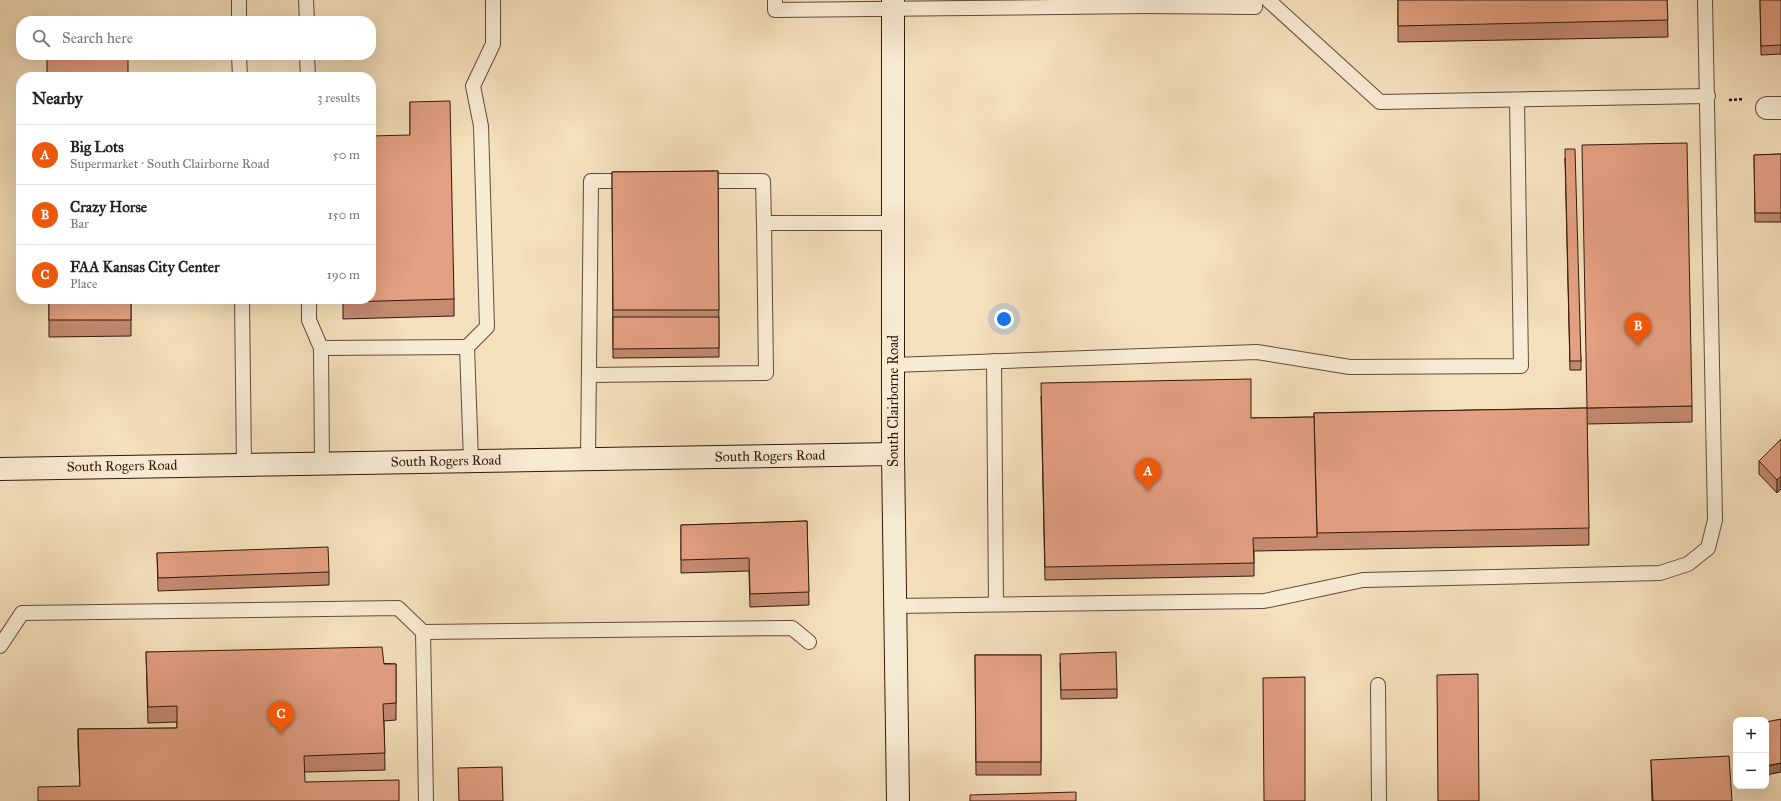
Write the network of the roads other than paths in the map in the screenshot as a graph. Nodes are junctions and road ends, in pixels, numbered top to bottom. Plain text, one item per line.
1 (239, 0) edge
2 (306, 0) edge
3 (493, 0) edge
4 (775, 0) edge
5 (1255, 0) edge
6 (1268, 0) edge
7 (1705, 0) edge
8 (893, 5) edge
9 (239, 16) edge
10 (306, 16) edge
11 (240, 60) edge
12 (307, 60) edge
13 (240, 72) edge
14 (308, 72) edge
15 (1708, 96) junction
16 (1517, 100) junction
17 (646, 181) edge
18 (685, 181) edge
19 (764, 223) junction
20 (893, 223) junction
21 (242, 304) edge
22 (309, 304) edge
23 (467, 347) junction
24 (321, 348) junction
25 (994, 361) junction
26 (893, 365) junction
27 (589, 375) junction
28 (893, 454) junction
29 (588, 458) junction
30 (471, 460) junction
31 (322, 463) junction
32 (244, 464) junction
33 (0, 469) edge
34 (996, 604) junction
35 (895, 606) junction
36 (423, 632) junction
37 (809, 642) dead end
38 (0, 646) edge
39 (1378, 685) dead end
40 (426, 801) edge
41 (898, 801) edge
42 (1379, 801) edge

1 - 9 lane
2 - 10 lane
3 - 23 lane
4 - 8 lane
5 - 8 lane
6 - 16 lane
7 - 15 lane
8 - 20 main road, South Clairborne Road
11 - 13 lane
12 - 14 lane
15 - 16 lane
15 - 34 lane
16 - 25 lane
17 - 27 lane
18 - 19 lane
19 - 20 lane
19 - 27 lane
20 - 26 main road, South Clairborne Road
21 - 32 lane
22 - 24 lane
23 - 24 lane
23 - 30 lane
24 - 31 lane
25 - 26 lane
25 - 34 lane
26 - 28 main road, South Clairborne Road
27 - 29 lane
28 - 29 main road, South Rogers Road
28 - 35 main road, South Clairborne Road
29 - 30 main road, South Rogers Road
30 - 31 main road, South Rogers Road
31 - 32 main road, South Rogers Road
32 - 33 main road, South Rogers Road
34 - 35 lane
35 - 41 main road, South Clairborne Road
36 - 37 lane
36 - 38 lane
36 - 40 lane
39 - 42 lane

